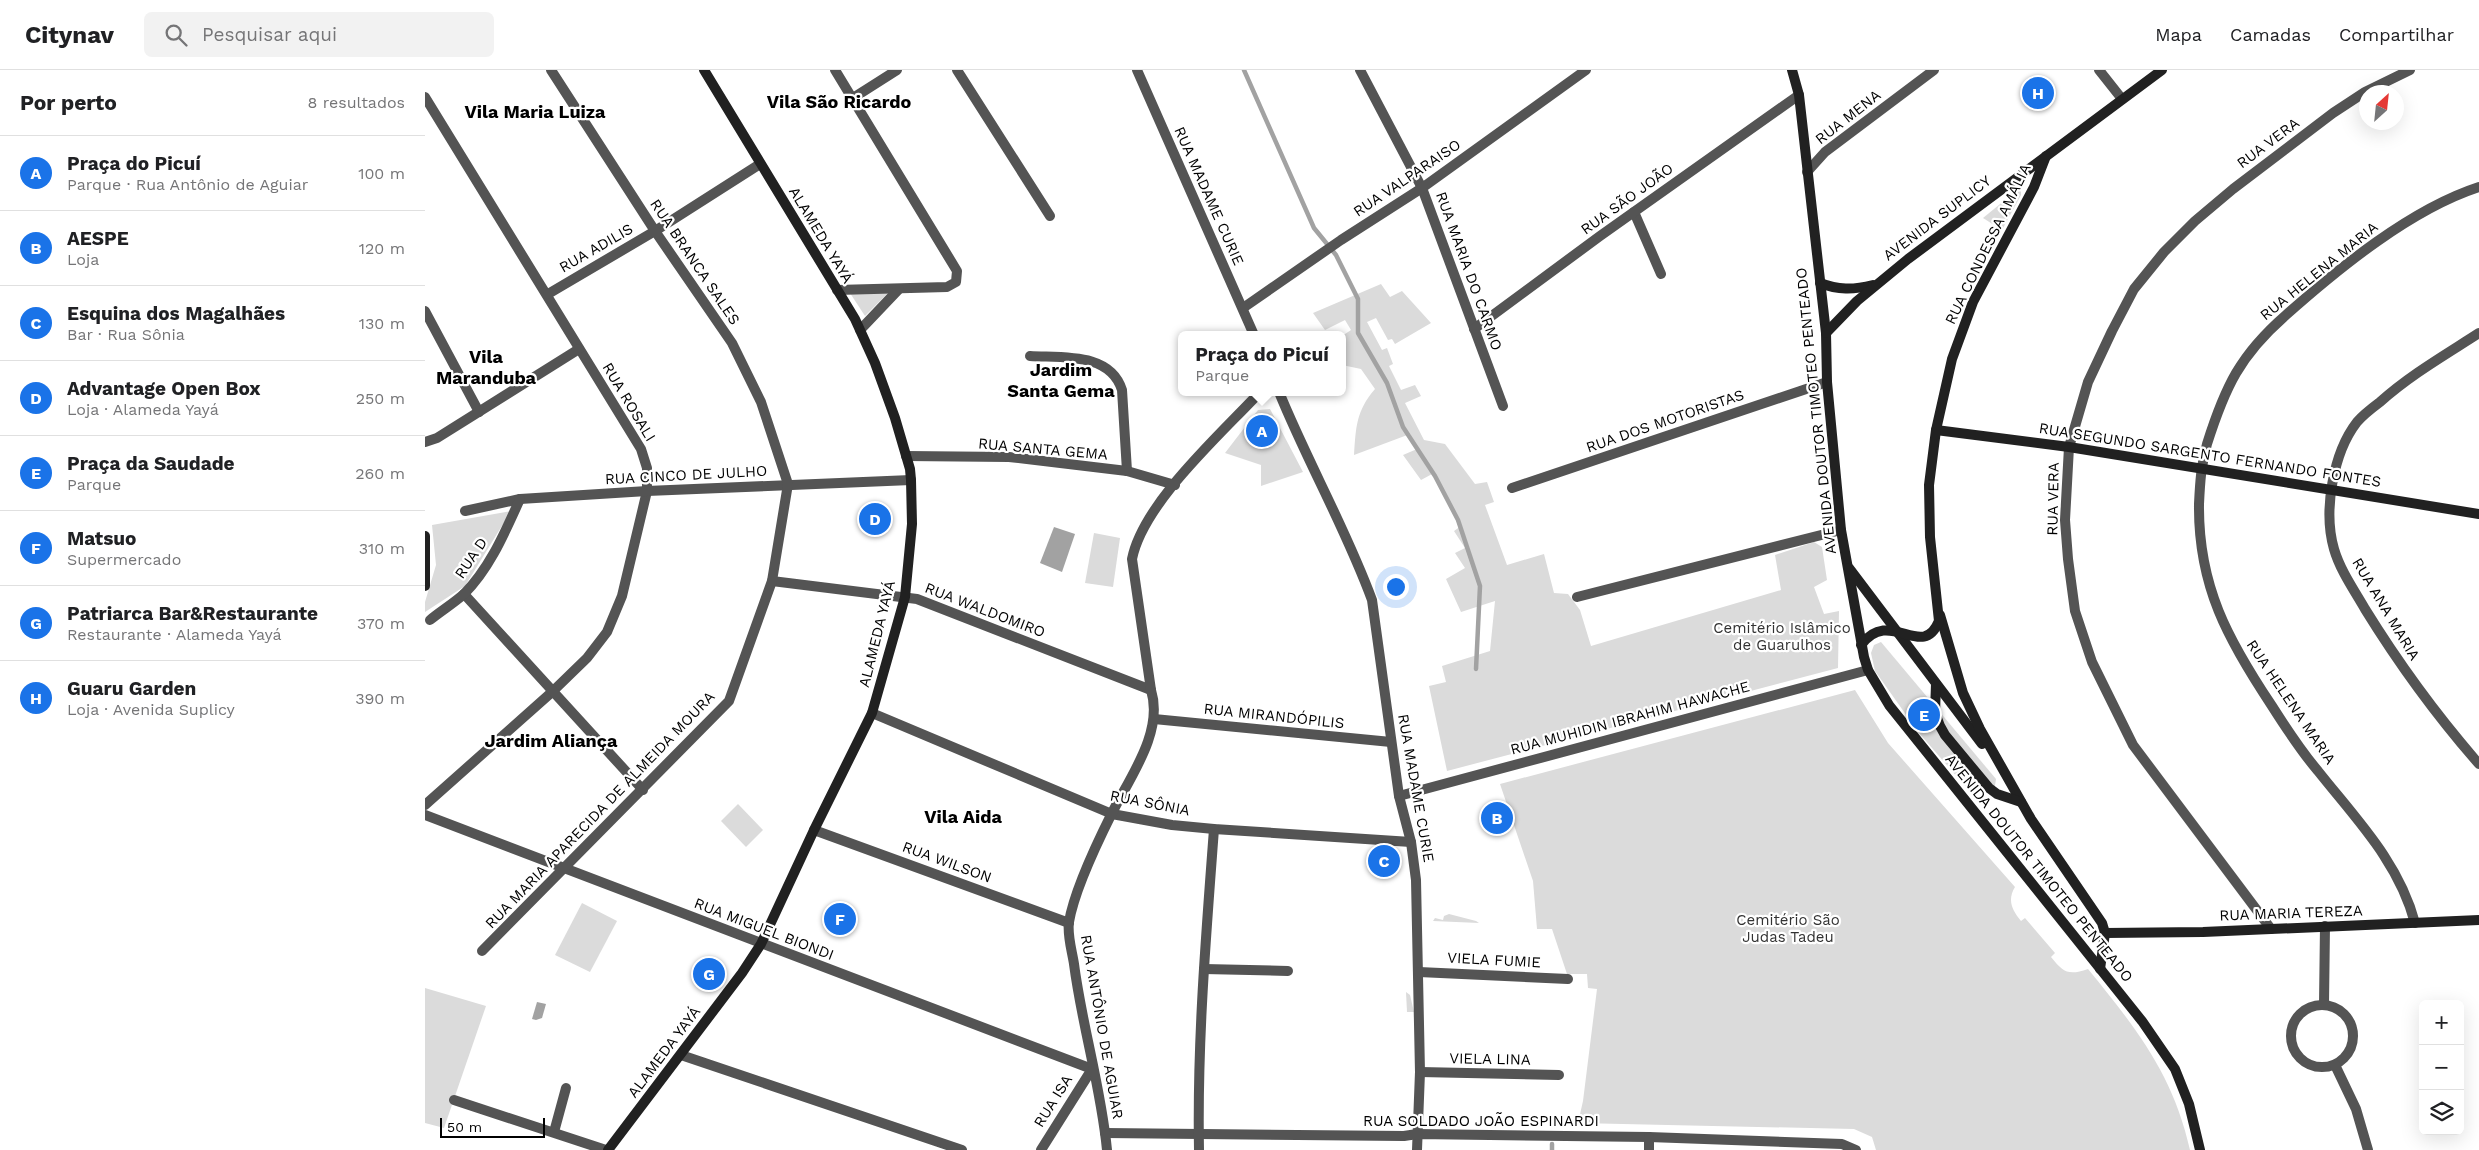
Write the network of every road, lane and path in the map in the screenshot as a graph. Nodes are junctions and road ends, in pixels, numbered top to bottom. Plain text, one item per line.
1 (551, 70) edge
2 (704, 70) edge
3 (835, 70) edge
4 (897, 70) edge
5 (957, 70) edge
6 (1137, 70) edge
7 (1360, 70) edge
8 (1586, 70) edge
9 (1792, 70) edge
10 (1935, 70) edge
11 (2099, 70) edge
12 (2163, 70) edge
13 (2410, 70) edge
14 (1799, 95) junction
15 (425, 96) edge
16 (853, 98) junction
17 (2122, 99) junction
18 (2046, 156) junction
19 (760, 164) junction
20 (1807, 172) junction
21 (2479, 187) edge
22 (1422, 188) junction
23 (1634, 212) junction
24 (1049, 216) dead end
25 (655, 231) junction
26 (1661, 274) dead end
27 (1820, 283) junction
28 (1876, 284) junction
29 (899, 289) junction
30 (837, 290) junction
31 (548, 294) junction
32 (1243, 308) junction
33 (425, 311) edge
34 (1474, 329) junction
35 (860, 330) junction
36 (1252, 331) edge
37 (1826, 332) junction
38 (2479, 333) edge
39 (579, 349) junction
40 (1030, 356) dead end
41 (1827, 382) junction
42 (1256, 396) edge
43 (1281, 396) edge
44 (1503, 406) dead end
45 (479, 412) junction
46 (1936, 430) junction
47 (425, 442) edge
48 (2069, 447) junction
49 (906, 456) junction
50 (2200, 468) junction
51 (1127, 472) junction
52 (911, 480) junction
53 (788, 484) junction
54 (1175, 485) junction
55 (1512, 488) dead end
56 (2331, 489) junction
57 (647, 491) junction
58 (520, 500) junction
59 (465, 511) dead end
60 (2479, 514) edge
61 (1841, 530) junction
62 (425, 536) edge
63 (1847, 566) junction
64 (772, 581) junction
65 (425, 586) edge
66 (464, 594) junction
67 (905, 597) junction
68 (1577, 597) dead end
69 (1939, 611) junction
70 (430, 620) dead end
71 (1898, 631) junction
72 (1861, 645) junction
73 (1868, 670) junction
74 (1935, 684) junction
75 (1151, 690) junction
76 (552, 692) junction
77 (872, 713) junction
78 (1154, 719) junction
79 (1391, 742) junction
80 (2479, 764) edge
81 (2000, 766) junction
82 (643, 790) junction
83 (1399, 796) junction
84 (2021, 802) junction
85 (425, 805) edge
86 (1111, 814) junction
87 (425, 816) edge
88 (1214, 829) junction
89 (814, 830) junction
90 (1411, 842) junction
91 (563, 868) junction
92 (2479, 920) edge
93 (1069, 923) junction
94 (2415, 923) junction
95 (2325, 926) junction
96 (2271, 929) junction
97 (2105, 933) junction
98 (761, 944) junction
99 (483, 951) dead end
100 (1204, 969) junction
101 (2100, 969) junction
102 (1288, 970) dead end
103 (1419, 972) junction
104 (1568, 980) dead end
105 (2324, 1004) junction
106 (681, 1055) junction
107 (2335, 1065) junction
108 (1092, 1069) junction
109 (1420, 1072) junction
110 (1559, 1075) dead end
111 (566, 1088) dead end
112 (454, 1100) dead end
113 (554, 1132) junction
114 (1199, 1132) junction
115 (1105, 1133) junction
116 (1417, 1134) junction
117 (1649, 1137) junction
118 (607, 1150) edge
119 (962, 1150) edge
120 (1041, 1150) edge
121 (1107, 1150) edge
122 (1199, 1150) edge
123 (1417, 1150) edge
124 (1649, 1150) edge
125 (1855, 1150) edge
126 (2200, 1150) edge
127 (2368, 1150) edge

1 - 25 street, RUA BRANCA SALES
2 - 19 street, ALAMEDA YAYÁ
3 - 16 street
4 - 16 street
5 - 24 street
6 - 32 street, RUA MADAME CURIE
7 - 22 street, RUA MARIA DO CARMO
8 - 22 street, RUA VALPARAISO
9 - 14 street, AVENIDA DOUTOR TIMOTEO PENTEADO
10 - 20 street, RUA MENA
11 - 17 street
12 - 17 street, AVENIDA SUPLICY
13 - 48 street, RUA VERA
14 - 20 street, AVENIDA DOUTOR TIMOTEO PENTEADO
14 - 23 street, RUA SÃO JOÃO
15 - 31 street, RUA ROSALI
16 - 29 street
17 - 18 street, AVENIDA SUPLICY
18 - 28 street, AVENIDA SUPLICY
18 - 46 street, RUA CONDESSA AMÁLIA
19 - 25 street, RUA ADILIS
19 - 30 street, ALAMEDA YAYÁ
20 - 27 street, AVENIDA DOUTOR TIMOTEO PENTEADO
21 - 50 street, RUA HELENA MARIA
22 - 32 street, RUA VALPARAISO
22 - 34 street, RUA MARIA DO CARMO
23 - 26 street
23 - 34 street, RUA SÃO JOÃO
25 - 31 street, RUA ADILIS
25 - 53 street, RUA BRANCA SALES
27 - 28 street, AVENIDA SUPLICY
27 - 37 street, AVENIDA DOUTOR TIMOTEO PENTEADO
28 - 37 street, AVENIDA SUPLICY
29 - 30 street
29 - 35 street
30 - 35 street, ALAMEDA YAYÁ
31 - 39 street, RUA ROSALI
32 - 36 street, RUA MADAME CURIE
33 - 45 street
34 - 44 street, RUA MARIA DO CARMO
35 - 49 street, ALAMEDA YAYÁ
37 - 41 street, AVENIDA DOUTOR TIMOTEO PENTEADO
38 - 56 street, RUA ANA MARIA
39 - 45 street
39 - 57 street, RUA ROSALI
40 - 51 street
41 - 55 street, RUA DOS MOTORISTAS
41 - 61 street, AVENIDA DOUTOR TIMOTEO PENTEADO
42 - 54 street, RUA ANTÔNIO DE AGUIAR
43 - 79 street, RUA MADAME CURIE
45 - 47 street
46 - 48 street, RUA SEGUNDO SARGENTO FERNANDO FONTES
46 - 69 street, RUA CONDESSA AMÁLIA
48 - 50 street, RUA SEGUNDO SARGENTO FERNANDO FONTES
48 - 96 street, RUA VERA
49 - 51 street, RUA SANTA GEMA
49 - 52 street, ALAMEDA YAYÁ
50 - 56 street, RUA SEGUNDO SARGENTO FERNANDO FONTES
50 - 94 street, RUA HELENA MARIA
51 - 54 street, RUA SANTA GEMA
52 - 53 street, RUA CINCO DE JULHO
52 - 67 street, ALAMEDA YAYÁ
53 - 57 street, RUA CINCO DE JULHO
53 - 64 street, RUA MARIA APARECIDA DE ALMEIDA MOURA
54 - 75 street, RUA ANTÔNIO DE AGUIAR
56 - 60 street, RUA SEGUNDO SARGENTO FERNANDO FONTES
56 - 80 street, RUA ANA MARIA
57 - 58 street, RUA CINCO DE JULHO
57 - 76 street, RUA ROSALI
58 - 59 street, RUA CINCO DE JULHO
58 - 66 street, RUA D
61 - 63 street, AVENIDA DOUTOR TIMOTEO PENTEADO
61 - 68 street
62 - 65 street
63 - 71 street
63 - 72 street, AVENIDA DOUTOR TIMOTEO PENTEADO
64 - 67 street, RUA WALDOMIRO
64 - 82 street, RUA MARIA APARECIDA DE ALMEIDA MOURA
66 - 70 street, RUA D
66 - 76 street
67 - 75 street, RUA WALDOMIRO
67 - 77 street, ALAMEDA YAYÁ
69 - 71 street
69 - 81 street, RUA CONDESSA AMÁLIA
71 - 72 street
71 - 74 street
72 - 73 street, AVENIDA DOUTOR TIMOTEO PENTEADO
73 - 83 street, RUA MUHIDIN IBRAHIM HAWACHE
73 - 101 street, AVENIDA DOUTOR TIMOTEO PENTEADO
74 - 81 street
74 - 84 street
75 - 78 street, RUA ANTÔNIO DE AGUIAR
76 - 82 street
76 - 85 street, RUA ROSALI
77 - 86 street, RUA SÔNIA
77 - 89 street, ALAMEDA YAYÁ
78 - 79 street, RUA MIRANDÓPILIS
78 - 86 street, RUA ANTÔNIO DE AGUIAR
79 - 83 street, RUA MADAME CURIE
81 - 84 street, RUA CONDESSA AMÁLIA
82 - 91 street, RUA MARIA APARECIDA DE ALMEIDA MOURA
83 - 90 street, RUA MADAME CURIE
84 - 97 street, RUA CONDESSA AMÁLIA
86 - 88 street, RUA SÔNIA
86 - 93 street, RUA ANTÔNIO DE AGUIAR
87 - 91 street, RUA MIGUEL BIONDI
88 - 90 street, RUA SÔNIA
88 - 100 street
89 - 93 street, RUA WILSON
89 - 98 street, ALAMEDA YAYÁ
90 - 103 street, RUA MADAME CURIE
91 - 98 street, RUA MIGUEL BIONDI
91 - 99 street, RUA MARIA APARECIDA DE ALMEIDA MOURA
92 - 94 street, RUA MARIA TEREZA
93 - 108 street, RUA ANTÔNIO DE AGUIAR
94 - 95 street, RUA MARIA TEREZA
95 - 96 street, RUA MARIA TEREZA
95 - 105 street
96 - 97 street, RUA MARIA TEREZA
97 - 101 street
98 - 106 street, ALAMEDA YAYÁ
98 - 108 street, RUA MIGUEL BIONDI
100 - 102 street
100 - 114 street
101 - 126 street, AVENIDA DOUTOR TIMOTEO PENTEADO
103 - 104 street, VIELA FUMIE
103 - 109 street, RUA MADAME CURIE
105 - 107 street
105 - 107 street
106 - 118 street, ALAMEDA YAYÁ
106 - 119 street
107 - 127 street
108 - 115 street, RUA ANTÔNIO DE AGUIAR
108 - 120 street, RUA ISA
109 - 110 street, VIELA LINA
109 - 116 street, RUA MADAME CURIE
111 - 113 street
112 - 113 street
113 - 118 street
114 - 115 street, RUA SOLDADO JOÃO ESPINARDI
114 - 116 street, RUA SOLDADO JOÃO ESPINARDI
114 - 122 street
115 - 121 street, RUA ANTÔNIO DE AGUIAR
116 - 117 street, RUA SOLDADO JOÃO ESPINARDI
116 - 123 street, RUA MADAME CURIE
117 - 124 street
117 - 125 street, RUA SOLDADO JOÃO ESPINARDI

